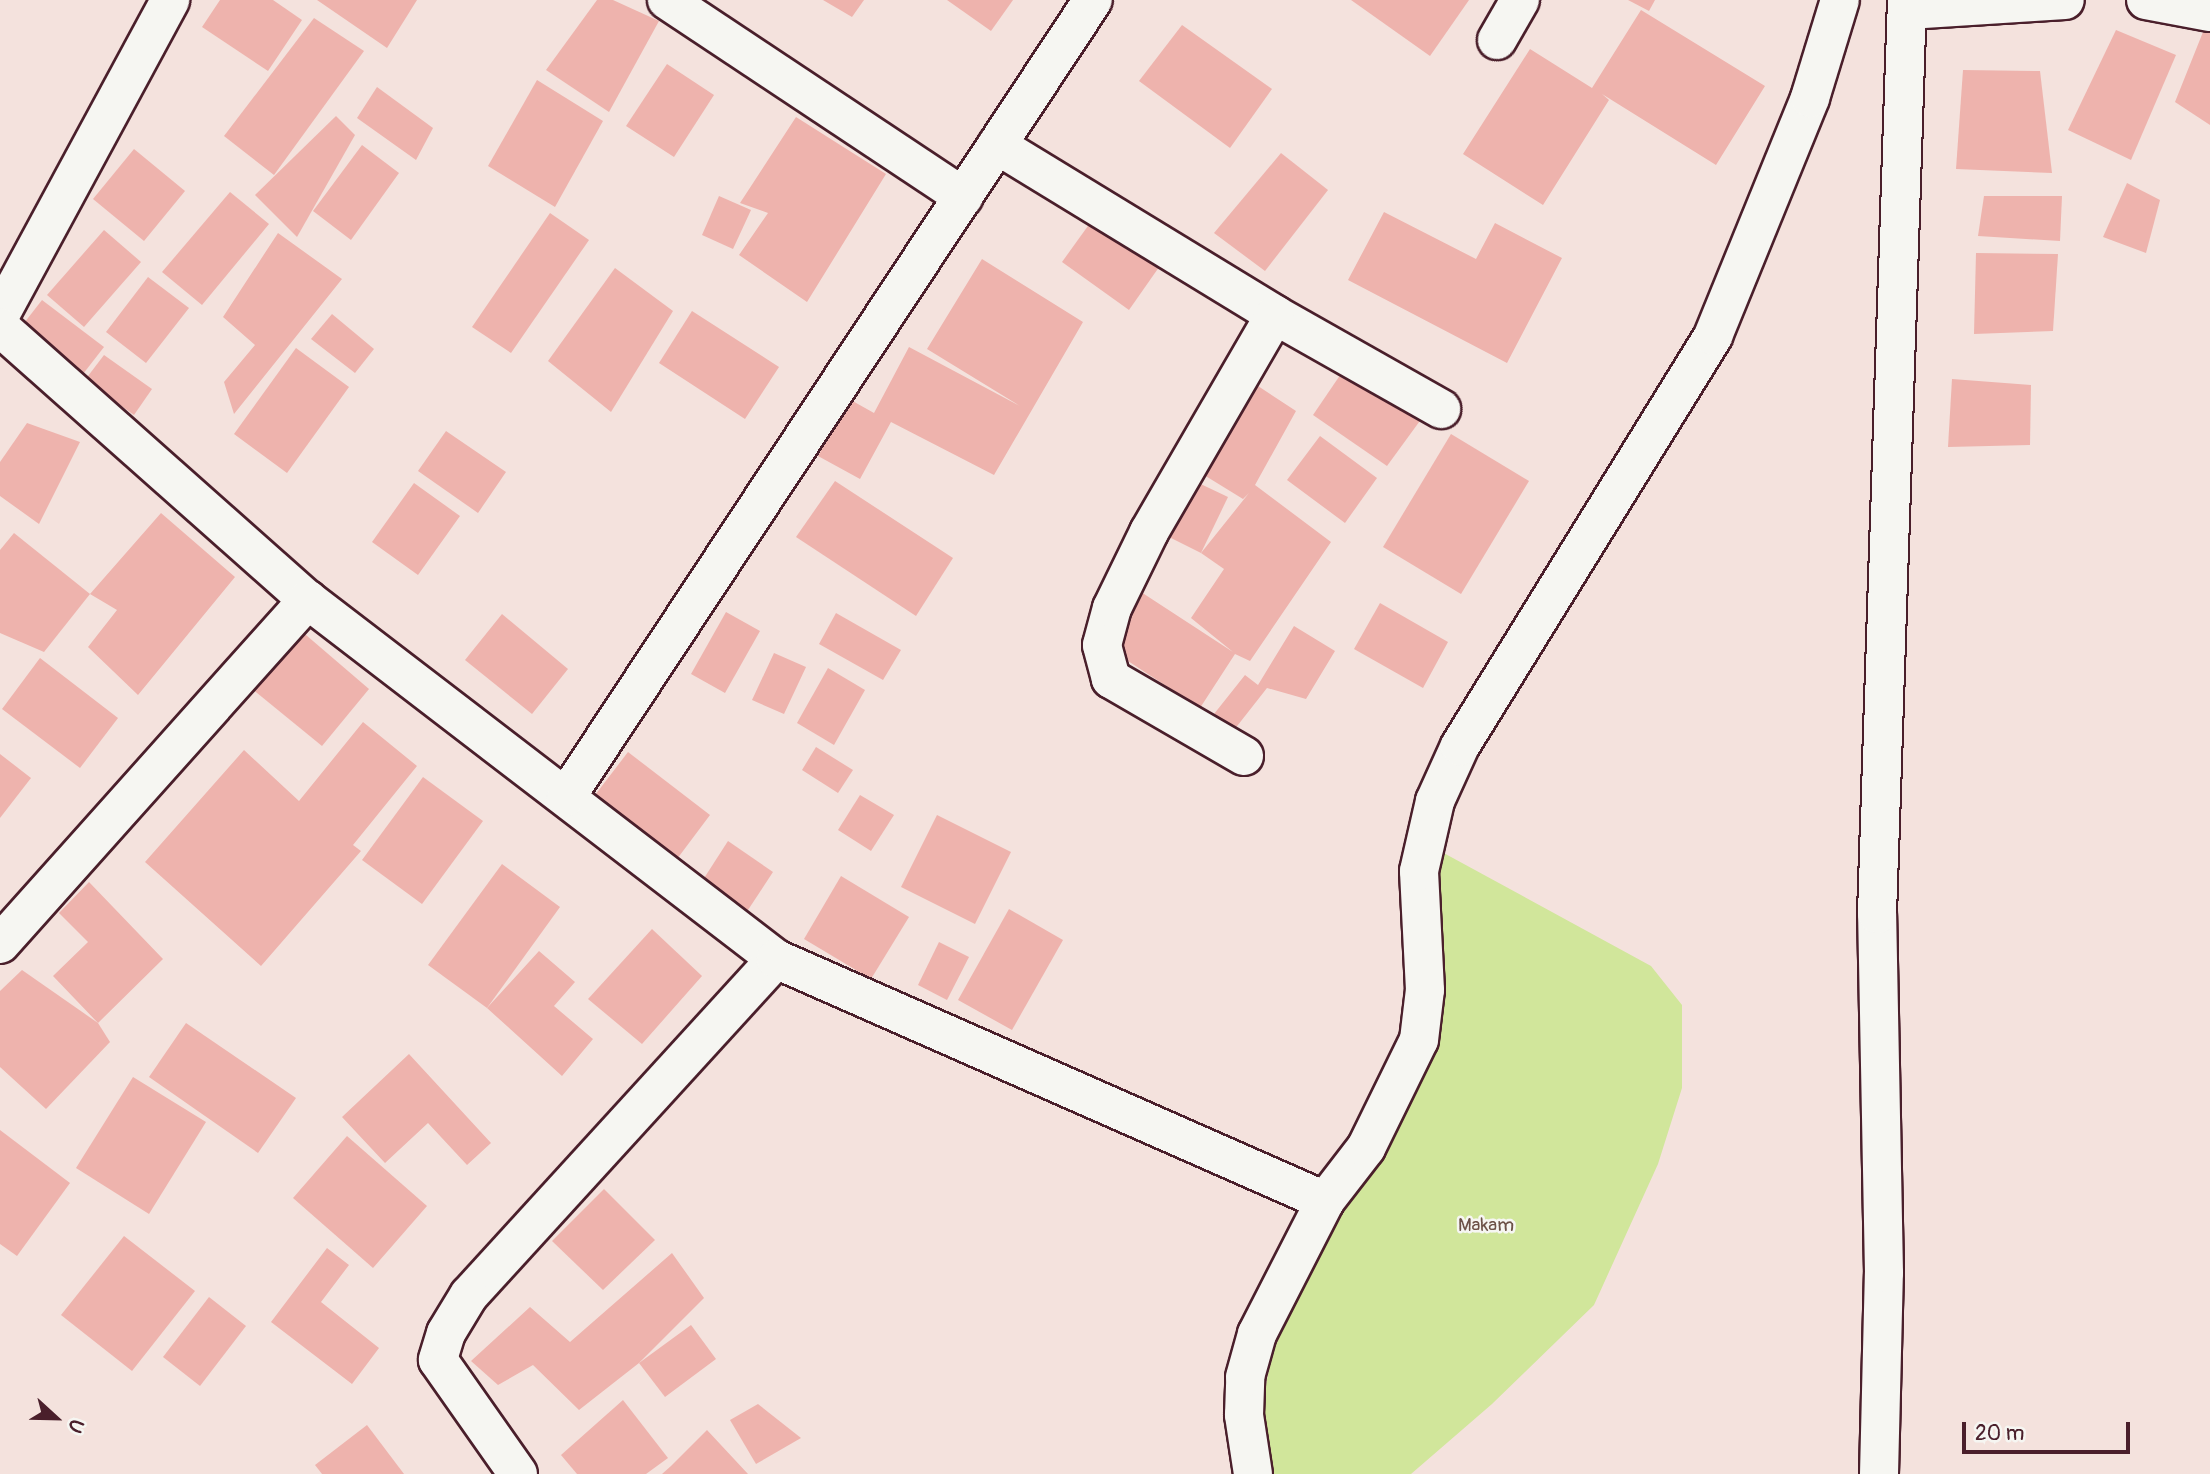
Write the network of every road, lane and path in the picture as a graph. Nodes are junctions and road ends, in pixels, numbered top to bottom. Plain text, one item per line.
1 (170, 0) edge
2 (667, 0) edge
3 (1093, 0) edge
4 (1520, 0) edge
5 (1840, 0) edge
6 (2065, 0) edge
7 (2146, 0) edge
8 (1908, 5) edge
9 (2210, 12) edge
10 (1497, 40) dead end
11 (997, 145) junction
12 (963, 197) junction
13 (0, 315) edge
14 (1275, 315) junction
15 (0, 327) edge
16 (1441, 409) dead end
17 (308, 600) junction
18 (1244, 756) dead end
19 (566, 797) junction
20 (0, 944) edge
21 (776, 959) junction
22 (1325, 1201) junction
23 (518, 1474) edge
24 (1253, 1474) edge
25 (1879, 1474) edge

1 - 13 street
2 - 12 street
3 - 11 street
4 - 10 street
5 - 22 street
6 - 8 street
7 - 9 street
8 - 25 street
11 - 12 street
11 - 14 street
12 - 19 street
14 - 16 street
14 - 18 street
15 - 17 street
17 - 19 street
17 - 20 street
19 - 21 street
21 - 22 street
21 - 23 street
22 - 24 street

